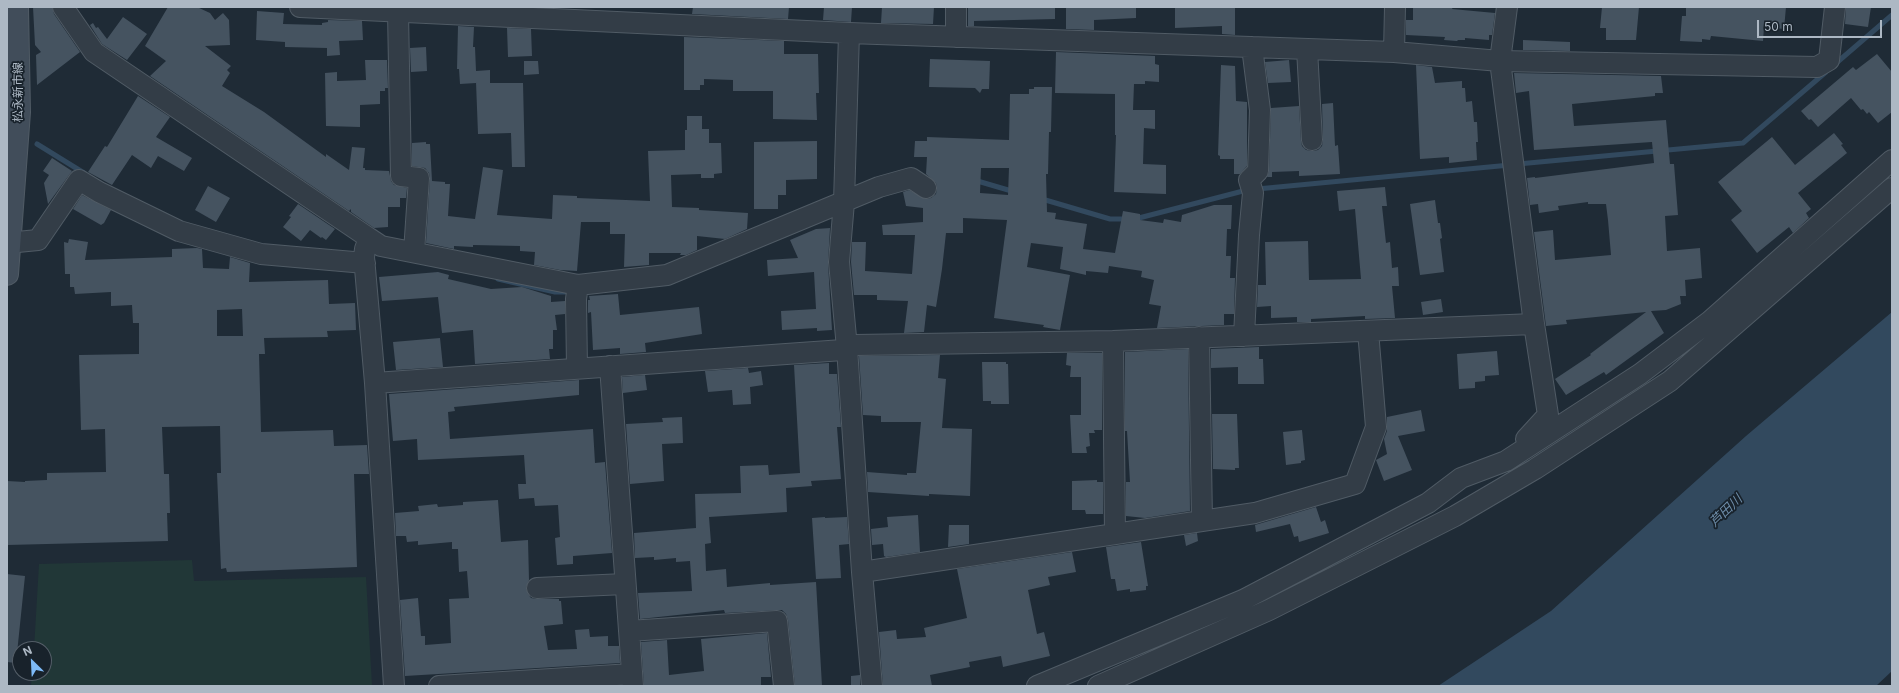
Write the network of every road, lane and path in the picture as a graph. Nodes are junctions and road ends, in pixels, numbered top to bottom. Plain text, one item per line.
1 (17, 7) edge
2 (63, 7) edge
3 (300, 7) edge
4 (956, 7) edge
5 (1395, 7) edge
6 (1507, 7) edge
7 (1835, 7) edge
8 (398, 12) junction
9 (849, 33) junction
10 (956, 37) junction
11 (1252, 47) junction
12 (1307, 49) junction
13 (1394, 52) junction
14 (1500, 61) junction
15 (1312, 140) dead end
16 (1892, 160) edge
17 (918, 183) dead end
18 (1892, 188) edge
19 (843, 210) junction
20 (8, 243) edge
21 (366, 252) junction
22 (414, 252) junction
23 (7, 274) edge
24 (577, 292) junction
25 (1534, 324) junction
26 (1368, 331) junction
27 (1244, 336) junction
28 (1199, 337) junction
29 (1113, 341) junction
30 (847, 348) junction
31 (610, 366) junction
32 (577, 368) junction
33 (375, 383) junction
34 (1506, 461) junction
35 (1455, 516) junction
36 (1202, 521) junction
37 (1115, 534) junction
38 (862, 572) junction
39 (625, 584) junction
40 (537, 588) dead end
41 (629, 631) junction
42 (632, 680) edge
43 (565, 682) edge
44 (394, 686) edge
45 (439, 686) edge
46 (784, 686) edge
47 (872, 686) edge
48 (1037, 686) edge
49 (1098, 686) edge

1 - 20 main road, 松永新市線
2 - 21 street
3 - 8 street
4 - 10 street
5 - 13 street
6 - 14 street
7 - 14 street
8 - 9 street
8 - 22 street
9 - 10 street
9 - 19 street
10 - 11 street
11 - 12 street
11 - 27 street
12 - 13 street
12 - 15 street
13 - 14 street
14 - 25 street
16 - 34 street
17 - 19 street
18 - 35 street
19 - 24 street
19 - 30 street
20 - 21 street
20 - 23 main road, 松永新市線
21 - 22 street
21 - 33 street
22 - 24 street
24 - 32 street
25 - 26 street
25 - 34 street
26 - 27 street
26 - 36 street
27 - 28 street
28 - 29 street
28 - 36 street
29 - 30 street
29 - 37 street
30 - 31 street
30 - 38 street
31 - 32 street
31 - 39 street
32 - 33 street
33 - 44 street
34 - 35 street
34 - 48 street
35 - 49 street
36 - 37 street
37 - 38 street
38 - 47 street
39 - 40 street
39 - 41 street
41 - 42 street
41 - 46 street
42 - 43 street
43 - 45 street

